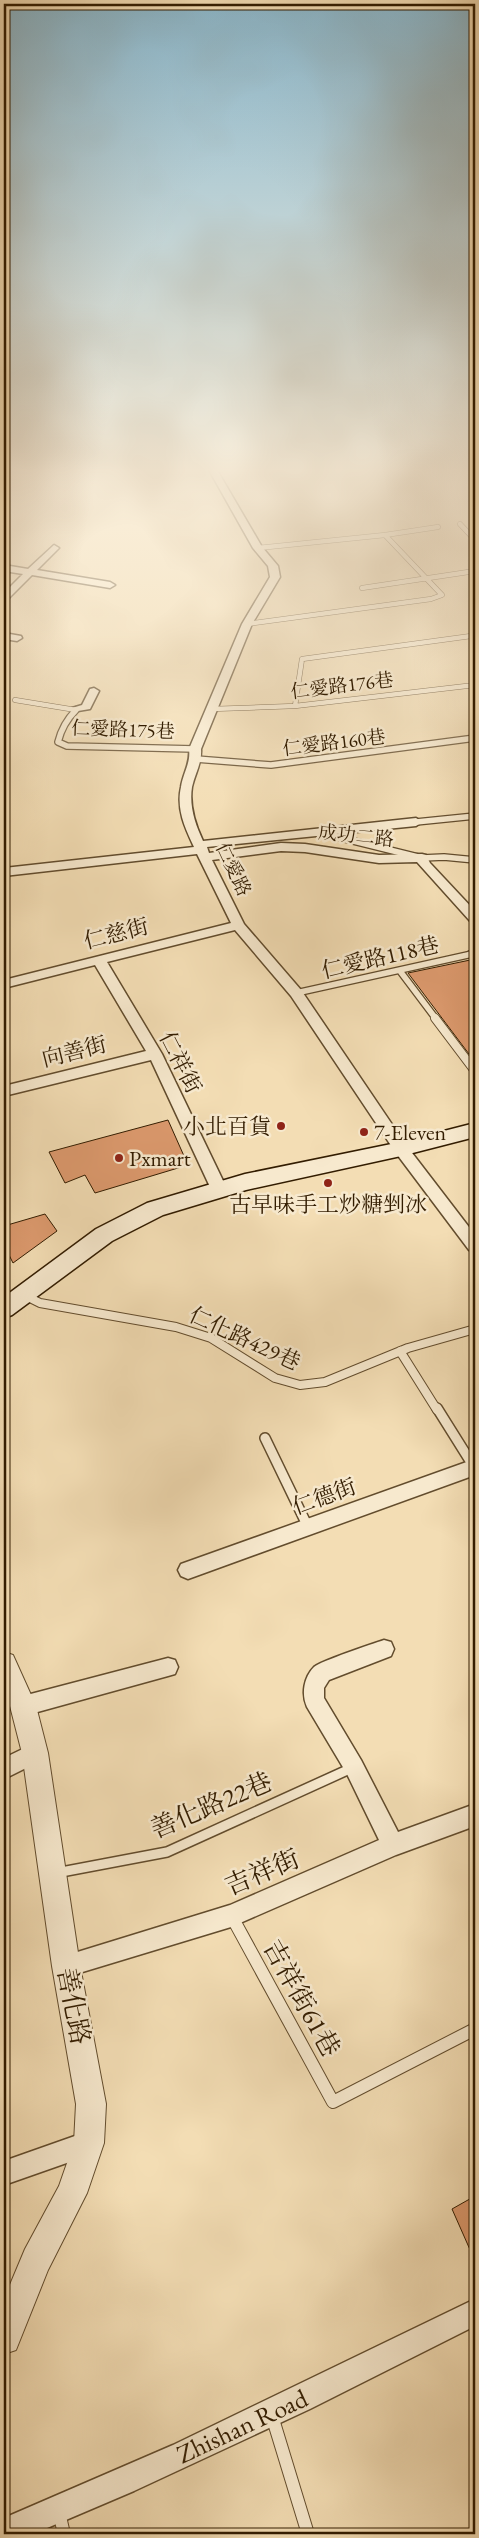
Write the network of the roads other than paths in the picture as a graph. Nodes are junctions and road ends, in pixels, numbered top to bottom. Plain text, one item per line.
1 (13, 588) edge
2 (268, 588) edge
3 (435, 588) edge
4 (4, 598) edge
5 (247, 624) junction
6 (4, 636) edge
7 (17, 638) dead end
8 (475, 642) edge
9 (475, 685) edge
10 (94, 691) dead end
11 (15, 700) dead end
12 (294, 706) junction
13 (212, 709) junction
14 (76, 710) junction
15 (475, 738) edge
16 (195, 754) junction
17 (475, 816) edge
18 (416, 822) joint
19 (315, 832) junction
20 (203, 851) junction
21 (422, 858) junction
22 (475, 860) edge
23 (4, 872) edge
24 (475, 918) edge
25 (238, 925) junction
26 (474, 953) edge
27 (98, 959) junction
28 (400, 971) junction
29 (4, 984) edge
30 (296, 993) junction
31 (155, 1054) junction
32 (475, 1071) edge
33 (4, 1091) edge
34 (475, 1130) edge
35 (401, 1149) junction
36 (219, 1188) junction
37 (475, 1246) edge
38 (24, 1295) junction
39 (4, 1308) edge
40 (475, 1329) edge
41 (400, 1351) junction
42 (265, 1438) dead end
43 (475, 1467) edge
44 (308, 1526) junction
45 (188, 1570) dead end
46 (384, 1649) dead end
47 (4, 1663) edge
48 (168, 1667) dead end
49 (23, 1706) junction
50 (35, 1753) junction
51 (354, 1767) junction
52 (4, 1770) edge
53 (475, 1815) edge
54 (393, 1845) junction
55 (52, 1874) junction
56 (231, 1916) junction
57 (66, 1966) junction
58 (475, 2029) edge
59 (90, 2143) junction
60 (4, 2173) edge
61 (475, 2312) edge
62 (4, 2338) edge
63 (271, 2414) junction
64 (61, 2522) edge
65 (4, 2532) edge
66 (308, 2534) edge

1 - 4 street
2 - 5 street, 仁愛路
3 - 5 lane
5 - 13 street, 仁愛路
6 - 7 street
8 - 12 lane
9 - 12 lane, 仁愛路176巷
10 - 14 street, 仁愛路175巷
11 - 14 lane, 仁愛路175巷
12 - 13 lane, 仁愛路176巷
13 - 16 street, 仁愛路
14 - 16 lane, 仁愛路175巷
15 - 16 lane, 仁愛路160巷
16 - 20 street, 仁愛路
17 - 18 lane
18 - 19 street, 成功二路
19 - 20 street, 成功二路
19 - 21 lane
20 - 21 street, 成功二路
20 - 23 street, 成功二路
20 - 25 street, 仁愛路
21 - 22 lane
21 - 24 street, 成功二路
25 - 27 street, 仁慈街
25 - 30 street, 仁愛路
26 - 28 lane, 仁愛路118巷
27 - 29 street, 仁慈街
27 - 31 street, 仁祥街
28 - 30 lane, 仁愛路118巷
28 - 32 lane
30 - 35 street, 仁愛路
31 - 33 street, 向善街
31 - 36 street, 仁祥街
34 - 35 main road
35 - 36 main road
35 - 37 street, 仁愛路
36 - 38 main road
38 - 39 main road
38 - 41 lane, 仁化路429巷
40 - 41 lane, 仁化路429巷
41 - 43 lane
42 - 44 lane
43 - 44 street, 仁德街
44 - 45 street, 仁德街
46 - 51 street
47 - 49 street, 善化路
48 - 49 street
49 - 50 street, 善化路
50 - 52 street
50 - 55 street, 善化路
51 - 54 street
51 - 55 lane, 善化路22巷
53 - 54 street, 吉祥街
54 - 56 street, 吉祥街
55 - 57 street, 善化路
56 - 57 street, 吉祥街
56 - 58 lane, 吉祥街61巷
57 - 59 street, 善化路
59 - 60 street
59 - 62 street, 善化路
61 - 63 street, Zhishan Road
63 - 64 street, Zhishan Road
63 - 66 lane
64 - 65 street, Zhishan Road

